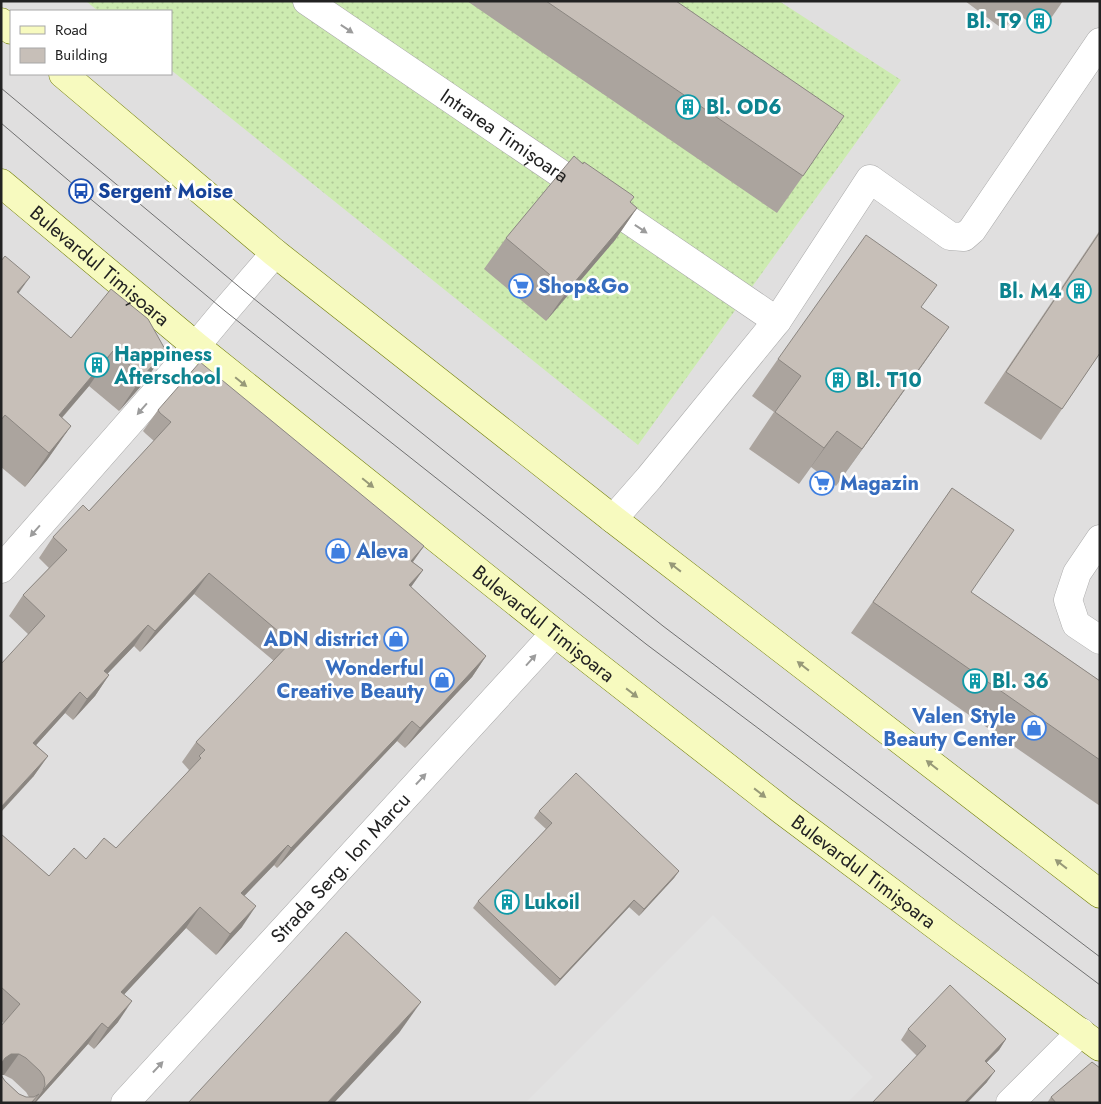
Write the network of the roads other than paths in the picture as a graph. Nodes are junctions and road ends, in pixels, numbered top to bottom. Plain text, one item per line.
1 (307, 1) edge
2 (1100, 42) edge
3 (64, 75) edge
4 (1, 183) edge
5 (276, 253) junction
6 (776, 321) junction
7 (196, 346) junction
8 (613, 519) junction
9 (1100, 540) edge
10 (1, 569) edge
11 (555, 633) junction
12 (1100, 640) edge
13 (1100, 894) edge
14 (1090, 1040) edge
15 (125, 1103) edge
16 (1010, 1103) edge

1 -> 6 street, Intrarea Timișoara
2 - 6 street
3 - 5 main road
4 - 7 main road, Bulevardul Timișoara
5 - 7 street
5 - 8 main road
6 - 8 street
7 -> 10 street
7 -> 11 main road, Bulevardul Timișoara
13 -> 8 main road
9 - 12 street
11 -> 14 main road, Bulevardul Timișoara
15 -> 11 street, Strada Serg. Ion Marcu
14 - 16 street

